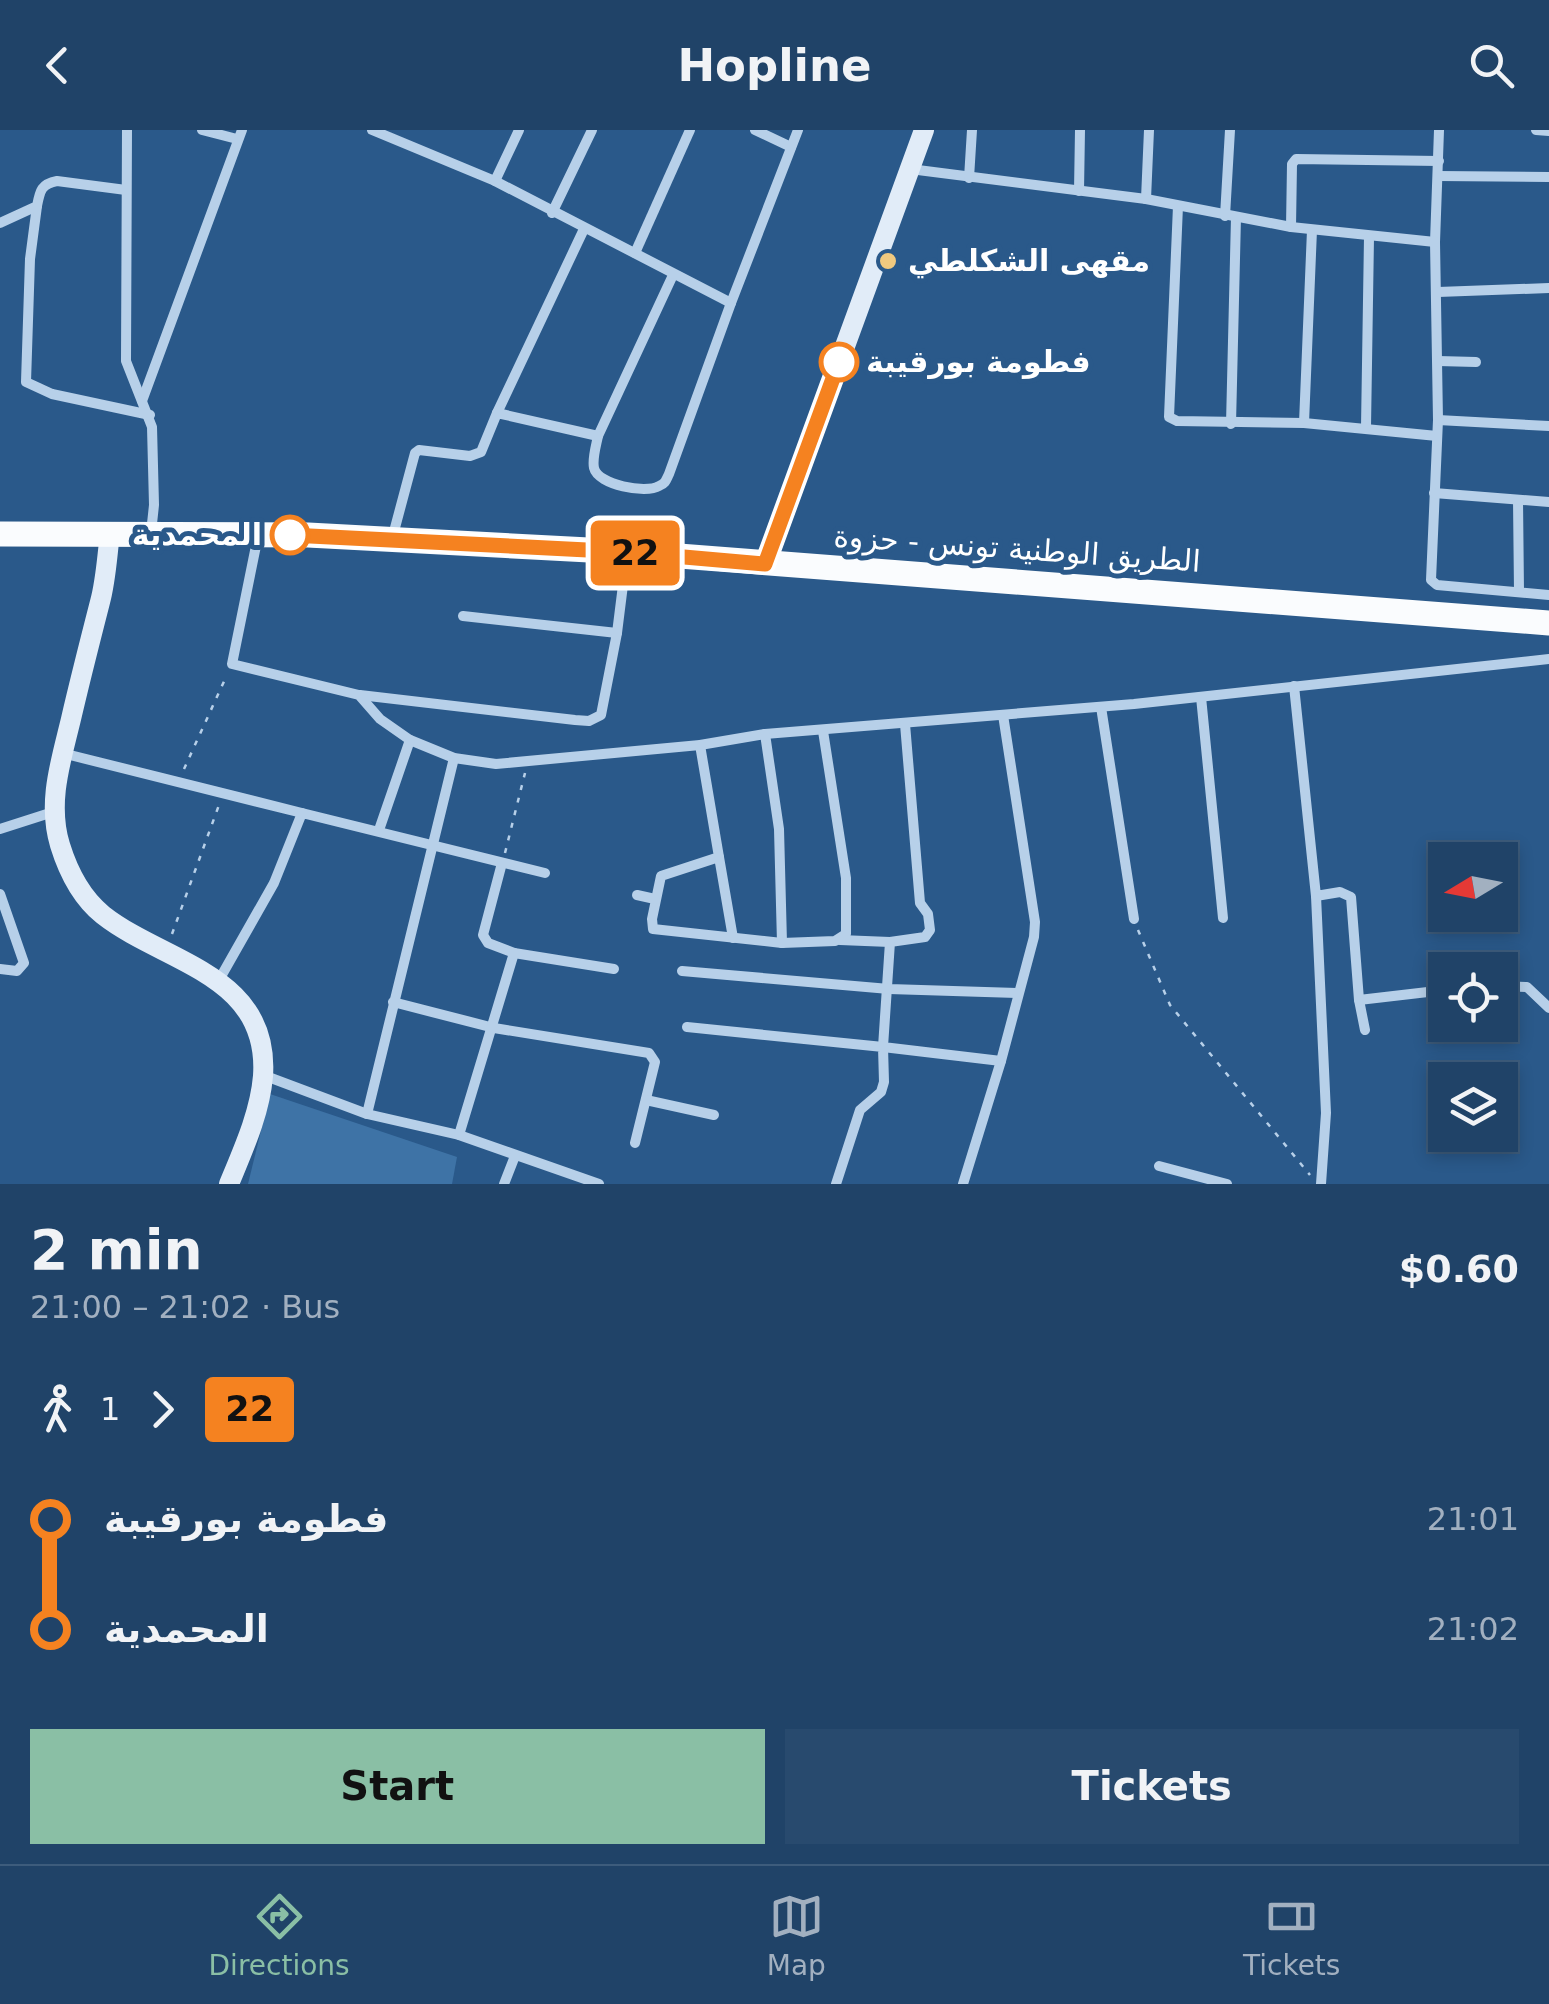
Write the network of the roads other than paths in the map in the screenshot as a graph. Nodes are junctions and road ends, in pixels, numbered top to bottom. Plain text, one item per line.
1 (126, 130) edge
2 (202, 130) edge
3 (372, 130) edge
4 (519, 130) edge
5 (592, 130) edge
6 (690, 130) edge
7 (755, 130) edge
8 (798, 130) edge
9 (924, 130) edge
10 (972, 130) edge
11 (1080, 130) edge
12 (1149, 130) edge
13 (1230, 130) edge
14 (1439, 130) edge
15 (1536, 130) edge
16 (1549, 130) edge
17 (240, 135) edge
18 (791, 147) junction
19 (1439, 162) junction
20 (910, 168) junction
21 (1438, 176) junction
22 (1549, 177) edge
23 (969, 178) junction
24 (496, 181) junction
25 (126, 190) junction
26 (1079, 192) junction
27 (1146, 200) junction
28 (37, 206) junction
29 (1178, 206) junction
30 (552, 213) junction
31 (1230, 217) junction
32 (0, 223) edge
33 (1291, 227) junction
34 (584, 229) junction
35 (1312, 230) junction
36 (1369, 238) junction
37 (1436, 242) junction
38 (635, 253) junction
39 (673, 275) junction
40 (1549, 288) edge
41 (1438, 292) junction
42 (732, 303) junction
43 (1438, 361) junction
44 (1476, 362) dead end
45 (142, 401) junction
46 (497, 412) junction
47 (150, 415) junction
48 (1438, 420) junction
49 (1304, 423) junction
50 (1231, 424) junction
51 (1549, 426) edge
52 (1366, 428) junction
53 (598, 436) junction
54 (1437, 436) junction
55 (1434, 493) junction
56 (1518, 500) junction
57 (1549, 502) edge
58 (0, 534) edge
59 (110, 534) junction
60 (150, 534) junction
61 (258, 536) junction
62 (392, 539) junction
63 (627, 552) junction
64 (765, 564) junction
65 (1519, 591) junction
66 (1549, 595) edge
67 (463, 616) dead end
68 (1549, 623) edge
69 (617, 633) junction
70 (1549, 658) edge
71 (1294, 686) junction
72 (359, 695) junction
73 (1201, 698) junction
74 (1101, 708) junction
75 (1004, 714) junction
76 (905, 724) junction
77 (822, 731) junction
78 (765, 734) junction
79 (410, 740) junction
80 (700, 745) junction
81 (61, 753) junction
82 (454, 758) junction
83 (53, 812) junction
84 (302, 812) junction
85 (0, 829) edge
86 (380, 830) junction
87 (433, 844) junction
88 (719, 857) junction
89 (502, 864) junction
90 (545, 873) dead end
91 (0, 894) edge
92 (637, 895) dead end
93 (1316, 896) junction
94 (655, 899) junction
95 (1224, 918) dead end
96 (1134, 919) road end
97 (733, 938) junction
98 (840, 940) junction
99 (890, 942) junction
100 (782, 944) junction
101 (514, 953) junction
102 (0, 969) edge
103 (614, 969) dead end
104 (682, 971) dead end
105 (218, 980) junction
106 (1518, 987) edge
107 (889, 989) junction
108 (1428, 992) edge
109 (1017, 993) junction
110 (1359, 1000) junction
111 (393, 1002) junction
112 (1549, 1008) edge
113 (494, 1028) junction
114 (688, 1028) dead end
115 (1365, 1030) dead end
116 (884, 1047) junction
117 (1001, 1061) junction
118 (263, 1074) junction
119 (646, 1100) junction
120 (367, 1114) junction
121 (714, 1115) dead end
122 (459, 1135) junction
123 (635, 1143) dead end
124 (516, 1156) junction
125 (1158, 1166) dead end
126 (229, 1184) edge
127 (504, 1184) edge
128 (599, 1184) edge
129 (836, 1184) edge
130 (963, 1184) edge
131 (1226, 1184) edge
132 (1319, 1184) edge

1 - 25 street
2 - 17 street
3 - 24 street
4 - 24 street
5 - 30 street
6 - 38 street
7 - 18 street
8 - 18 street
9 - 20 street
10 - 23 street
11 - 26 street
12 - 27 street
13 - 31 street
14 - 19 street
15 - 16 street
17 - 45 street
18 - 42 street
19 - 21 street
19 - 33 street
20 - 23 street
20 - 64 street
21 - 22 street
21 - 37 street
23 - 26 street
24 - 30 street
25 - 28 street
25 - 45 street
26 - 27 street
27 - 29 street
28 - 32 street
28 - 47 street
29 - 31 street
29 - 50 street
30 - 34 street
31 - 33 street
31 - 50 street
33 - 35 street
34 - 38 street
34 - 46 street
35 - 36 street
35 - 49 street
36 - 37 street
36 - 52 street
37 - 41 street
38 - 39 street
39 - 42 street
39 - 53 street
40 - 41 street
41 - 43 street
42 - 53 street
43 - 44 street
43 - 48 street
45 - 47 street
46 - 53 street
46 - 62 street
47 - 60 street
48 - 51 street
48 - 54 street
49 - 50 street
49 - 52 street
52 - 54 street
54 - 55 street
55 - 56 street
55 - 65 street
56 - 57 street
56 - 65 street
58 - 59 main road, الطريق الوطنية تونس - حزوة
59 - 60 main road, الطريق الوطنية تونس - حزوة
59 - 81 street
60 - 61 main road, الطريق الوطنية تونس - حزوة
61 - 62 main road, الطريق الوطنية تونس - حزوة
61 - 72 street
62 - 63 main road, الطريق الوطنية تونس - حزوة
63 - 64 main road, الطريق الوطنية تونس - حزوة
63 - 69 street
64 - 68 main road, الطريق الوطنية تونس - حزوة
65 - 66 street
67 - 69 street
69 - 72 street
70 - 71 street
71 - 73 street
71 - 93 street
72 - 79 street
73 - 74 street
73 - 95 street
74 - 75 street
74 - 96 street
75 - 76 street
75 - 109 street
76 - 77 street
76 - 99 street
77 - 78 street
77 - 98 street
78 - 80 street
78 - 100 street
79 - 82 street
79 - 86 street
80 - 82 street
80 - 88 street
81 - 83 street
81 - 84 street
82 - 87 street
83 - 85 street
83 - 105 street
84 - 86 street
84 - 105 street
86 - 87 street
87 - 89 street
87 - 111 street
88 - 94 street
88 - 97 street
89 - 90 street
89 - 101 street
91 - 102 street
92 - 94 street
93 - 110 street
93 - 132 street
94 - 97 street
97 - 100 street
98 - 99 street
98 - 100 street
99 - 107 street
101 - 103 street
101 - 113 street
104 - 107 street
105 - 118 street
106 - 112 street
107 - 109 street
107 - 116 street
108 - 110 street
109 - 117 street
110 - 115 street
111 - 113 street
111 - 120 street
113 - 119 street
113 - 122 street
114 - 116 street
116 - 117 street
116 - 129 street
117 - 130 street
118 - 120 street
118 - 126 street
119 - 121 street
119 - 123 street
120 - 122 street
122 - 124 street
124 - 127 street
124 - 128 street
125 - 131 street

